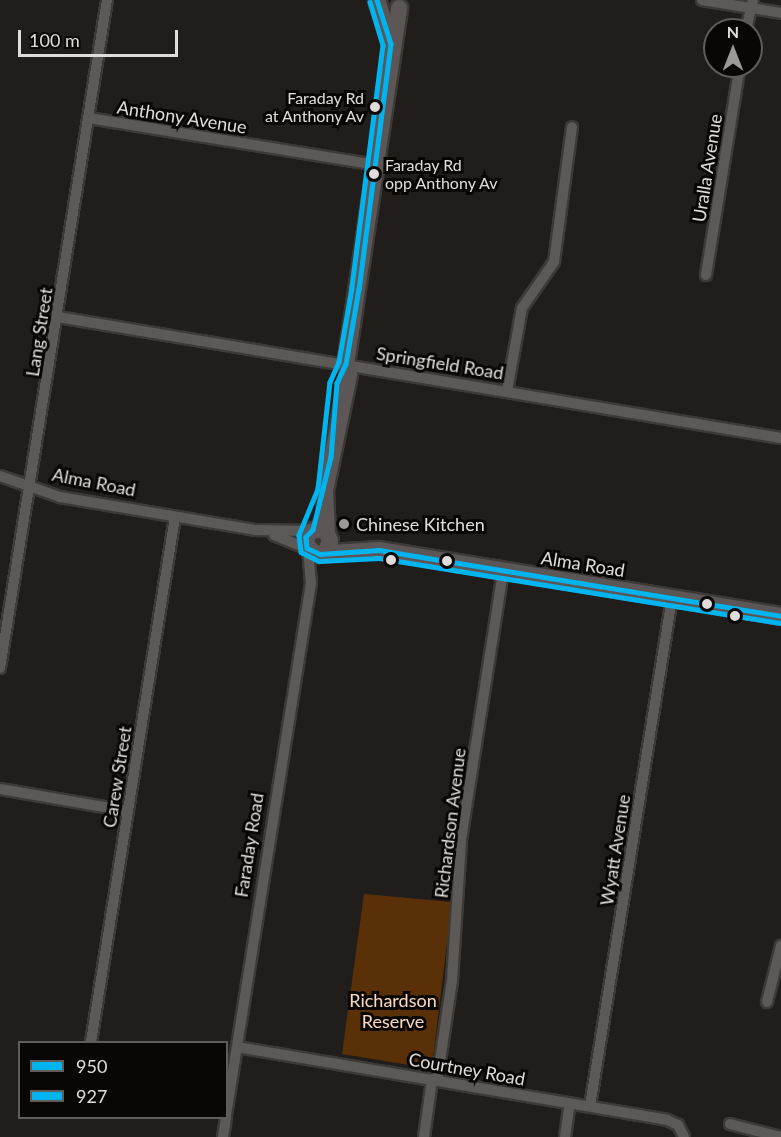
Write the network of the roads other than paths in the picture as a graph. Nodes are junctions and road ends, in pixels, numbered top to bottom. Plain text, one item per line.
1 (107, 0) edge
2 (702, 0) edge
3 (390, 4) edge
4 (752, 4) edge
5 (781, 13) edge
6 (738, 78) edge
7 (89, 118) junction
8 (572, 127) dead end
9 (375, 165) junction
10 (706, 275) dead end
11 (58, 317) junction
12 (346, 364) junction
13 (507, 391) junction
14 (781, 438) edge
15 (0, 476) edge
16 (30, 487) junction
17 (175, 517) junction
18 (256, 530) junction
19 (318, 541) junction
20 (503, 571) junction
21 (672, 598) junction
22 (781, 616) edge
23 (0, 668) edge
24 (0, 789) edge
25 (128, 811) junction
26 (781, 946) edge
27 (767, 1002) dead end
28 (91, 1041) edge
29 (237, 1047) junction
30 (434, 1080) junction
31 (228, 1103) edge
32 (570, 1103) junction
33 (590, 1107) junction
34 (226, 1119) edge
35 (730, 1124) dead end
36 (223, 1137) edge
37 (424, 1137) edge
38 (565, 1137) edge
39 (684, 1137) edge
40 (781, 1137) edge

1 - 7 street, Lang Street
2 - 4 street
3 - 9 main road, Faraday Road
4 - 5 street
6 - 10 street, Uralla Avenue
7 - 9 street, Anthony Avenue
7 - 11 street, Lang Street
8 - 13 street
9 - 12 main road, Faraday Road
11 - 12 street, Springfield Road
11 - 16 street, Lang Street
12 - 13 street, Springfield Road
12 - 19 main road, Faraday Road
13 - 14 street, Springfield Road
15 - 16 street, Alma Road
16 - 17 street, Alma Road
16 - 23 street, Lang Street
17 - 18 street, Alma Road
17 - 25 street, Carew Street
18 - 19 street, Alma Road
18 - 19 street, Alma Road
19 - 20 main road, Alma Road
19 - 29 street, Faraday Road
20 - 21 main road, Alma Road
20 - 30 street, Richardson Avenue
21 - 22 main road, Alma Road
21 - 33 street, Wyatt Avenue
24 - 25 street
25 - 28 street, Carew Street
26 - 27 street
29 - 30 street, Courtney Road
29 - 31 street, Faraday Road
30 - 32 street, Courtney Road
30 - 37 street, Richardson Avenue
32 - 33 street, Courtney Road
32 - 38 street
33 - 39 street, Courtney Road
34 - 36 street, Faraday Road
35 - 40 street

